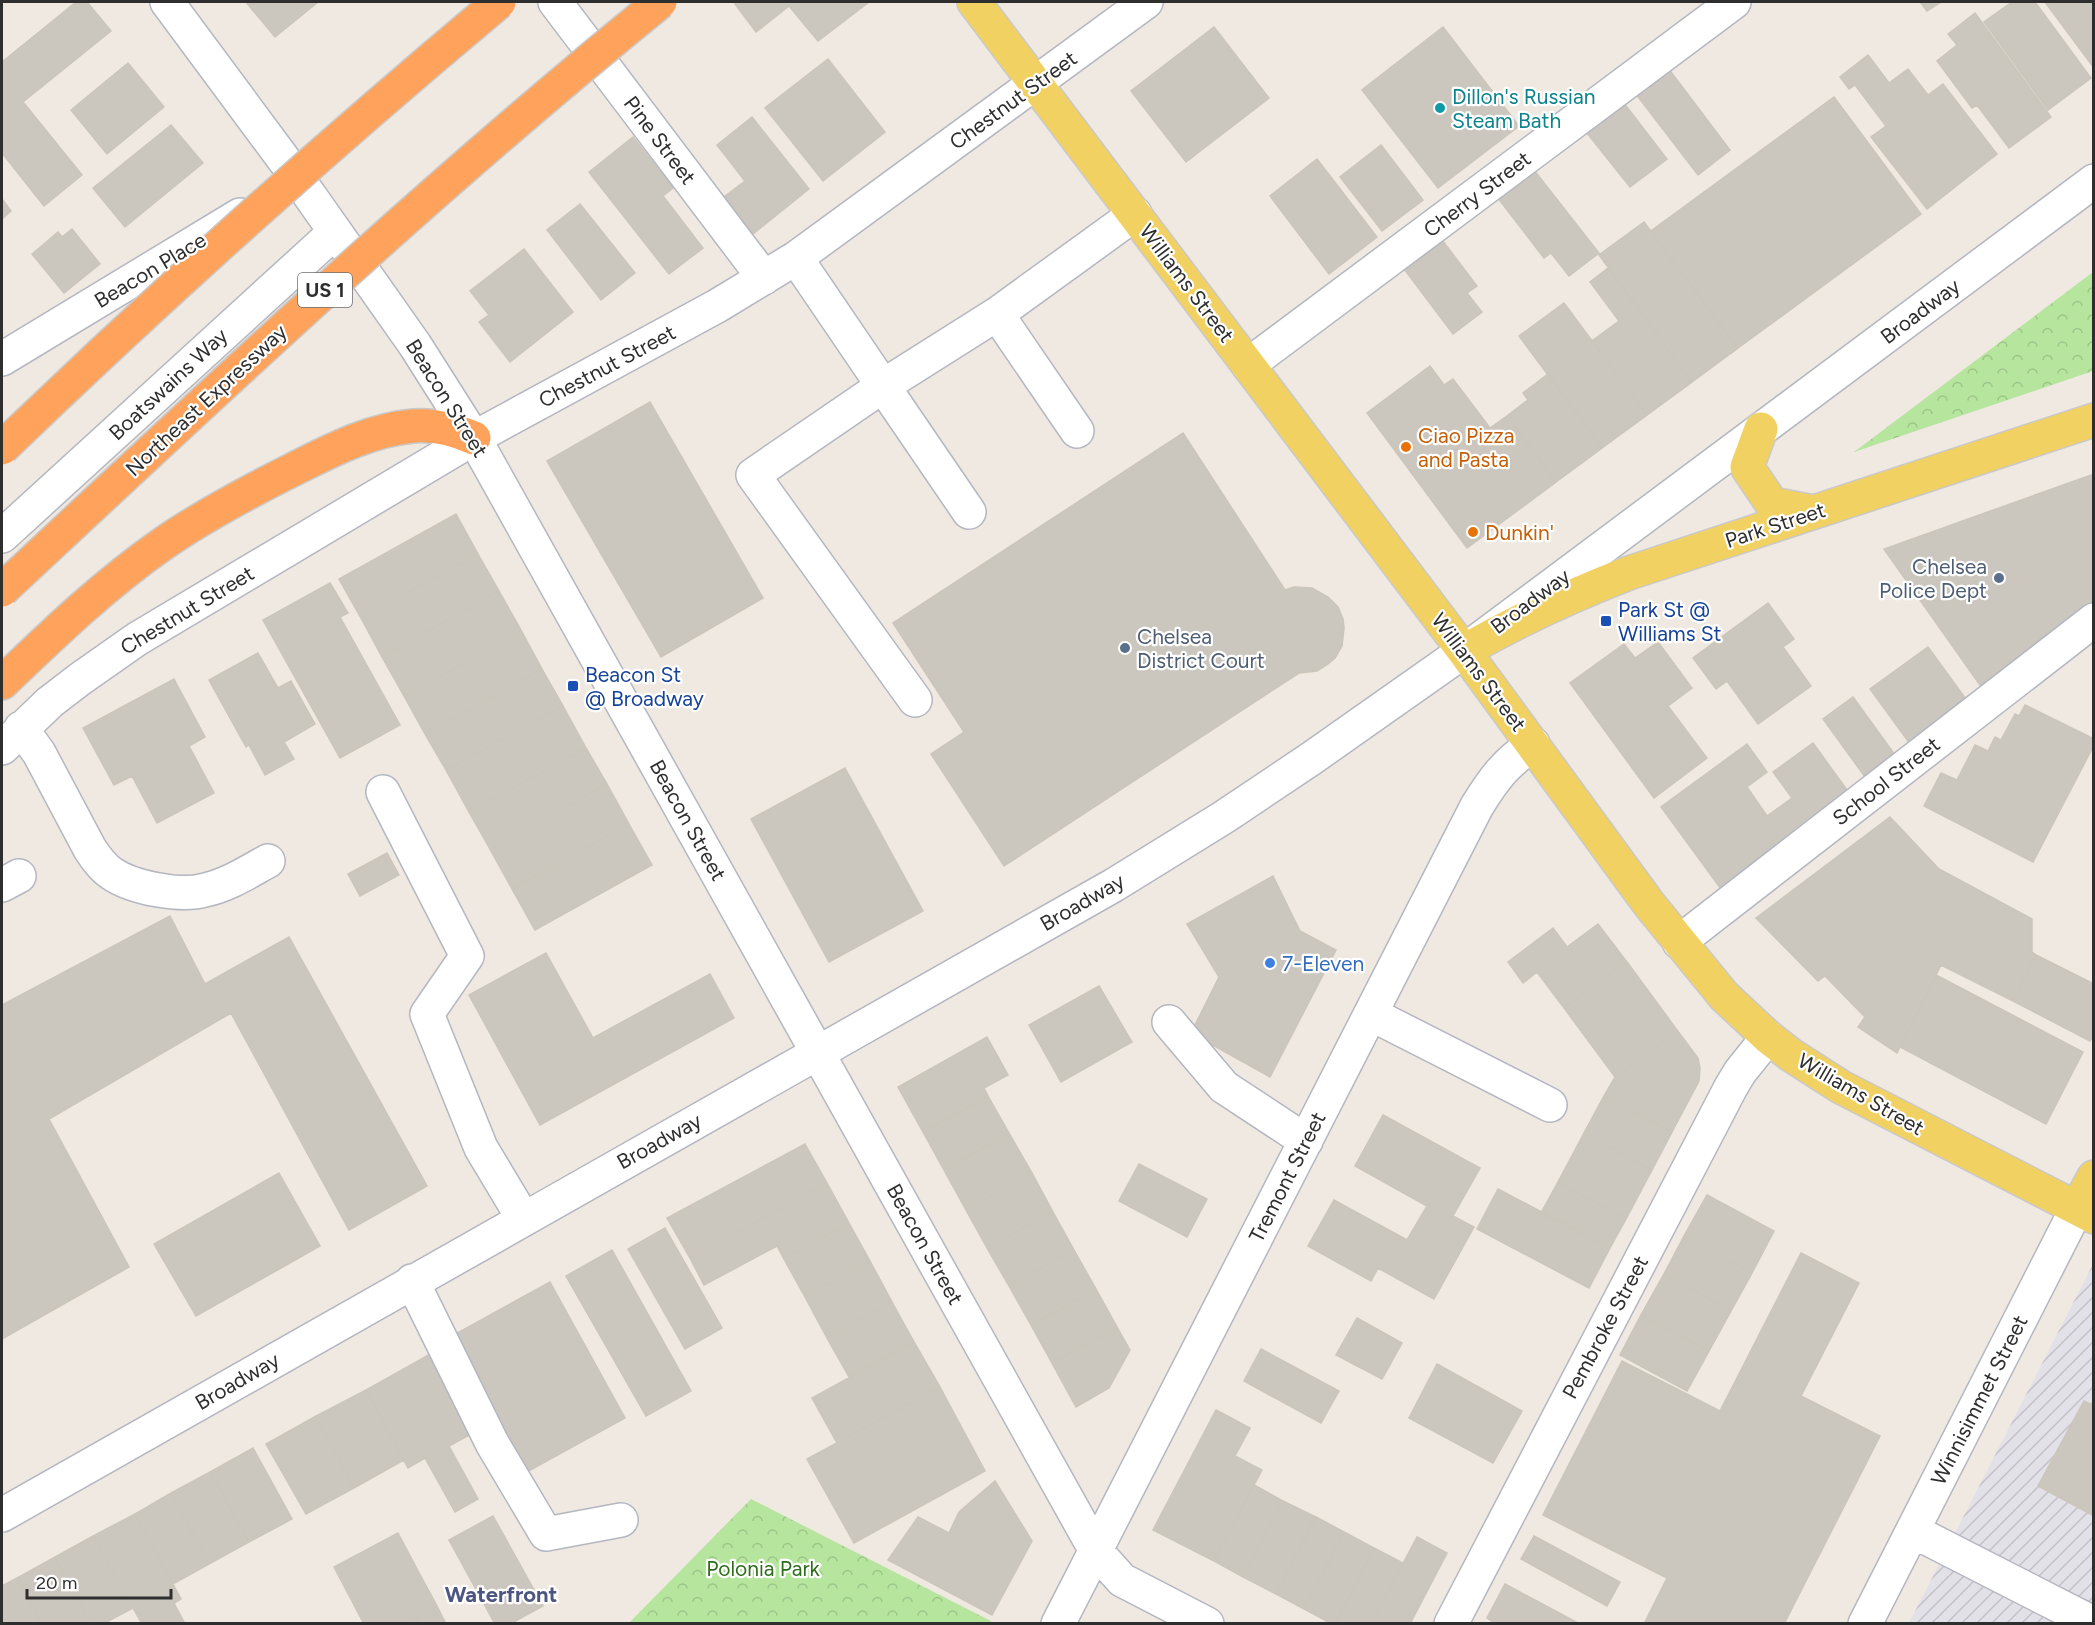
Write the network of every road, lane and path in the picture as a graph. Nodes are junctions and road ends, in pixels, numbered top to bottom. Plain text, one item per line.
1 (167, 2) edge
2 (499, 2) edge
3 (555, 2) edge
4 (658, 2) edge
5 (974, 2) edge
6 (1146, 2) edge
7 (1734, 2) edge
8 (1036, 83) junction
9 (296, 176) junction
10 (2094, 182) edge
11 (1135, 214) junction
12 (334, 231) junction
13 (796, 258) junction
14 (764, 278) junction
15 (997, 314) junction
16 (2, 359) edge
17 (1248, 365) junction
18 (883, 387) junction
19 (2094, 420) edge
20 (1761, 429) junction
21 (1077, 431) dead end
22 (474, 438) junction
23 (2, 448) edge
24 (969, 512) dead end
25 (1813, 512) junction
26 (2, 537) edge
27 (2, 589) edge
28 (2094, 620) edge
29 (1464, 651) junction
30 (2, 682) edge
31 (915, 700) dead end
32 (11, 738) edge
33 (1533, 744) junction
34 (382, 792) dead end
35 (268, 861) dead end
36 (1680, 942) junction
37 (1371, 1014) junction
38 (1169, 1022) dead end
39 (1768, 1037) junction
40 (818, 1052) junction
41 (1550, 1105) dead end
42 (1306, 1141) junction
43 (2094, 1177) edge
44 (2086, 1213) edge
45 (523, 1218) junction
46 (412, 1281) junction
47 (2, 1515) edge
48 (621, 1520) dead end
49 (1913, 1531) junction
50 (1096, 1551) junction
51 (2089, 1621) dead end
52 (1058, 1623) edge
53 (1207, 1623) edge
54 (1451, 1623) edge
55 (1865, 1623) edge

1 - 9 street, Beacon Street
2 - 23 highway, bridge
3 - 14 street, Pine Street
4 - 27 highway, Northeast Expressway / US 1, bridge
5 - 8 main road, Williams Street
6 - 8 street, Chestnut Street
7 - 17 street, Cherry Street
8 - 11 main road, Williams Street
8 - 13 street, Chestnut Street
9 - 12 street, Beacon Street
9 - 16 street, Beacon Place
10 - 20 street, Broadway
11 - 15 street
11 - 17 main road, Williams Street
12 - 22 street, Beacon Street
12 - 26 street, Boatswains Way
13 - 14 street, Chestnut Street
13 - 18 street
14 - 22 street, Chestnut Street
15 - 18 street
15 - 21 street
17 - 29 main road, Williams Street
18 - 24 street
18 - 31 street
19 - 25 main road, Park Street
20 - 25 main road
20 - 29 street, Broadway
22 - 30 highway
22 - 32 street, Chestnut Street
22 - 40 street, Beacon Street
25 - 29 main road, Park Street
28 - 36 street, School Street
29 - 33 main road, Williams Street
29 - 40 street, Broadway
32 - 35 street
33 - 36 main road, Williams Street
33 - 37 street, Tremont Street
34 - 45 street
36 - 39 main road, Williams Street
37 - 41 street
37 - 42 street, Tremont Street
38 - 42 street
39 - 44 main road, Williams Street
39 - 54 street, Pembroke Street
40 - 45 street, Broadway
40 - 50 street, Beacon Street
42 - 50 street, Tremont Street
43 - 44 main road, Winnisimmet Street
44 - 49 street, Winnisimmet Street
45 - 46 street, Broadway
46 - 47 street, Broadway
46 - 48 street
49 - 51 street
49 - 55 street, Winnisimmet Street
50 - 52 street, Tremont Street
50 - 53 street, Beacon Street

